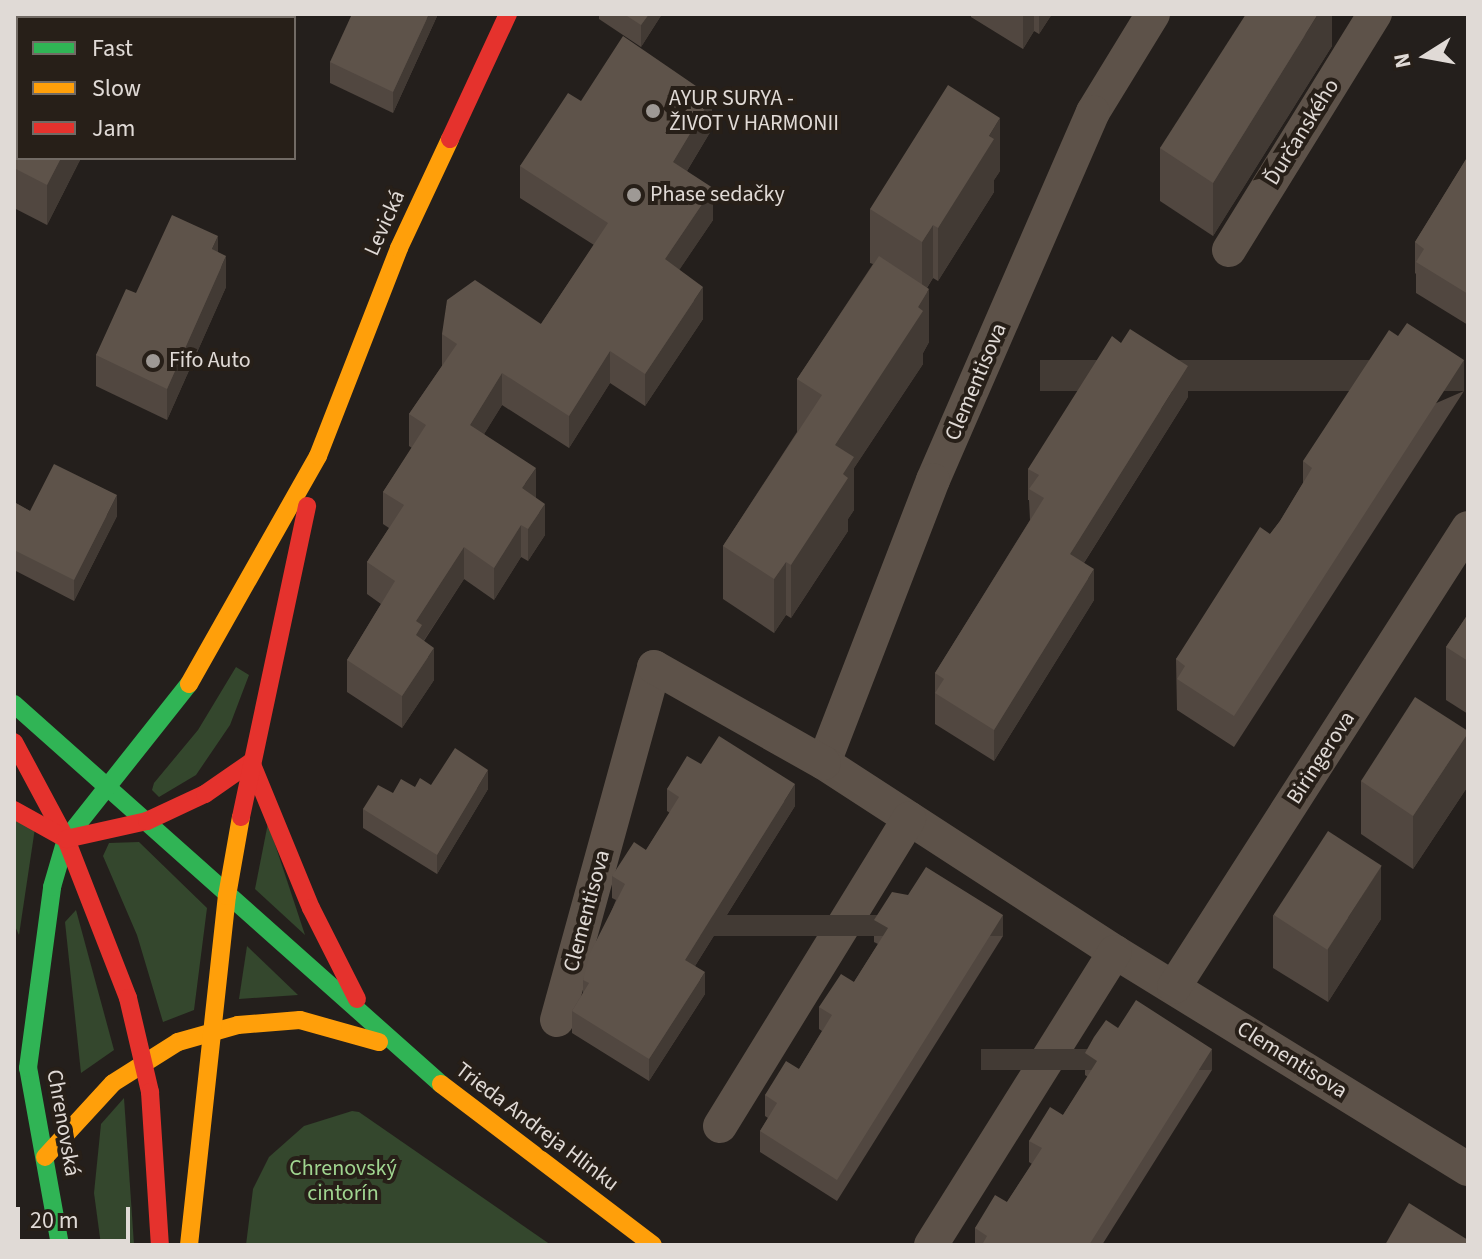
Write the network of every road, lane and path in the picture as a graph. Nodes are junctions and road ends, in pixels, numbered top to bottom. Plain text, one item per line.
1 (508, 14) edge
2 (1153, 14) edge
3 (1375, 14) edge
4 (1229, 250) dead end
5 (318, 456) junction
6 (1468, 528) edge
7 (14, 704) edge
8 (14, 742) edge
9 (251, 762) junction
10 (824, 763) junction
11 (109, 787) junction
12 (14, 810) edge
13 (909, 819) junction
14 (147, 821) junction
15 (66, 839) junction
16 (227, 896) junction
17 (1115, 952) junction
18 (1174, 987) junction
19 (14, 1020) edge
20 (557, 1020) dead end
21 (210, 1032) junction
22 (393, 1045) junction
23 (145, 1059) junction
24 (28, 1068) junction
25 (720, 1126) dead end
26 (45, 1157) junction
27 (1468, 1169) edge
28 (60, 1245) edge
29 (160, 1245) edge
30 (189, 1245) edge
31 (653, 1245) edge
32 (931, 1245) edge

1 - 5 main road, Levická
2 - 10 street, Clementisova
3 - 4 street, Ďurčanského
5 - 9 main road, Levická
5 - 11 main road, Levická
6 - 18 street, Biringerova
7 - 11 main road
8 - 15 main road
9 - 14 main road
9 - 16 main road, Levická
9 - 22 main road
10 - 13 street, Clementisova
10 - 20 street, Clementisova
11 - 14 main road
11 - 15 main road, Chrenovská
12 - 15 main road
13 - 17 street, Clementisova
13 - 25 street
14 - 15 main road
14 - 16 main road
15 - 23 main road
15 - 24 main road, Chrenovská
16 - 21 main road
16 - 22 main road
17 - 18 street, Clementisova
17 - 32 street
18 - 27 street, Clementisova
19 - 24 main road
21 - 22 main road
21 - 23 main road
21 - 30 main road
22 - 31 main road, Trieda Andreja Hlinku
23 - 26 main road
23 - 29 main road
24 - 26 main road, Chrenovská
26 - 28 main road, Chrenovská

